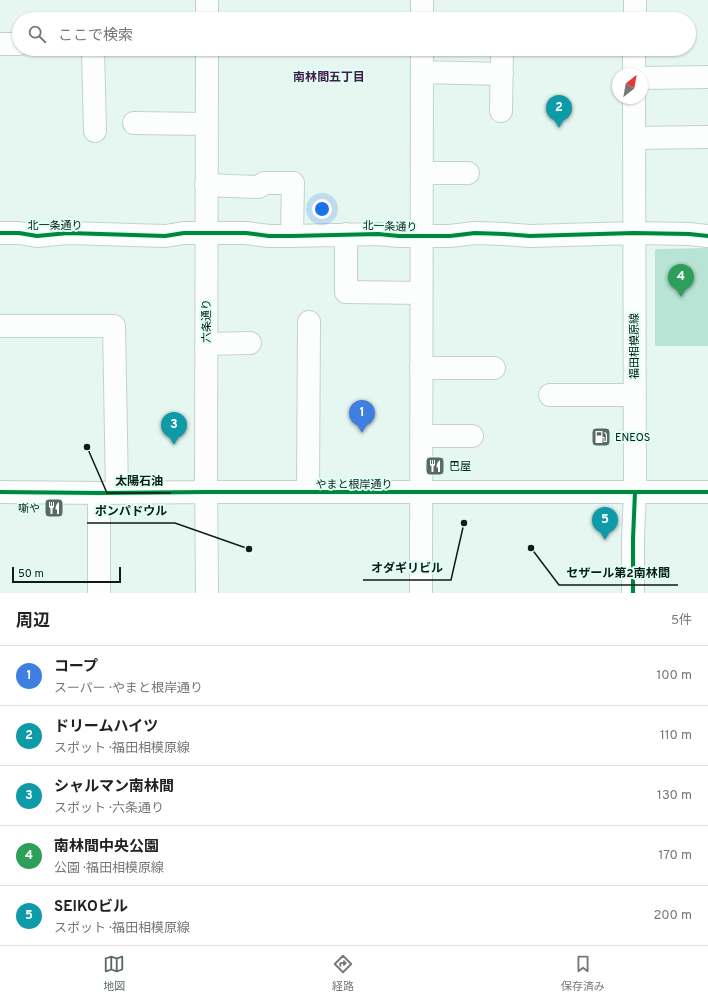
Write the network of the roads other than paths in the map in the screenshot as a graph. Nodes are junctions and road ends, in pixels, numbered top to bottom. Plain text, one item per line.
1 (207, 0) edge
2 (422, 0) edge
3 (635, 0) edge
4 (207, 12) edge
5 (422, 12) edge
6 (634, 12) edge
7 (0, 44) edge
8 (12, 44) edge
9 (93, 56) edge
10 (207, 56) edge
11 (422, 56) edge
12 (502, 56) edge
13 (634, 56) edge
14 (634, 68) edge
15 (422, 72) junction
16 (502, 74) junction
17 (708, 77) edge
18 (648, 78) edge
19 (634, 104) edge
20 (501, 111) dead end
21 (134, 124) dead end
22 (206, 124) junction
23 (95, 131) dead end
24 (708, 137) edge
25 (634, 138) junction
26 (422, 173) junction
27 (468, 173) dead end
28 (206, 185) junction
29 (0, 233) edge
30 (206, 233) junction
31 (634, 233) junction
32 (346, 234) junction
33 (292, 236) junction
34 (421, 236) junction
35 (708, 236) edge
36 (421, 293) junction
37 (309, 322) dead end
38 (0, 326) edge
39 (250, 343) dead end
40 (206, 344) junction
41 (421, 368) junction
42 (494, 368) dead end
43 (550, 395) dead end
44 (634, 395) junction
45 (421, 436) junction
46 (472, 436) dead end
47 (0, 492) edge
48 (206, 492) junction
49 (308, 492) junction
50 (635, 492) junction
51 (708, 492) edge
52 (108, 493) junction
53 (421, 493) junction
54 (99, 593) edge
55 (207, 593) edge
56 (420, 593) edge
57 (633, 593) edge

1 - 4 street
2 - 5 street
3 - 6 street
7 - 8 street
9 - 23 street
10 - 22 street, 六条通り
11 - 15 street
12 - 16 street
13 - 14 street
15 - 16 street
15 - 26 street
16 - 20 street
17 - 18 street
19 - 25 street, 福田相模原線
21 - 22 street
22 - 28 street, 六条通り
24 - 25 street
25 - 31 street, 福田相模原線
26 - 27 street
26 - 34 street
28 - 30 street, 六条通り
28 - 33 street
29 - 30 street, 北一条通り
30 - 33 street, 北一条通り
30 - 40 street, 六条通り
31 - 34 street, 北一条通り
31 - 35 street, 北一条通り
31 - 44 street, 福田相模原線
32 - 33 street, 北一条通り
32 - 34 street, 北一条通り
32 - 36 street
34 - 36 street
36 - 41 street
37 - 49 street
38 - 52 street
39 - 40 street
40 - 48 street, 六条通り
41 - 42 street
41 - 45 street
43 - 44 street
44 - 50 street, 福田相模原線
45 - 46 street
45 - 53 street
47 - 52 street, やまと根岸通り
48 - 49 street, やまと根岸通り
48 - 52 street, やまと根岸通り
48 - 55 street, 六条通り
49 - 53 street, やまと根岸通り
50 - 51 street, やまと根岸通り
50 - 53 street, やまと根岸通り
50 - 57 street, 福田相模原線
52 - 54 street
53 - 56 street

